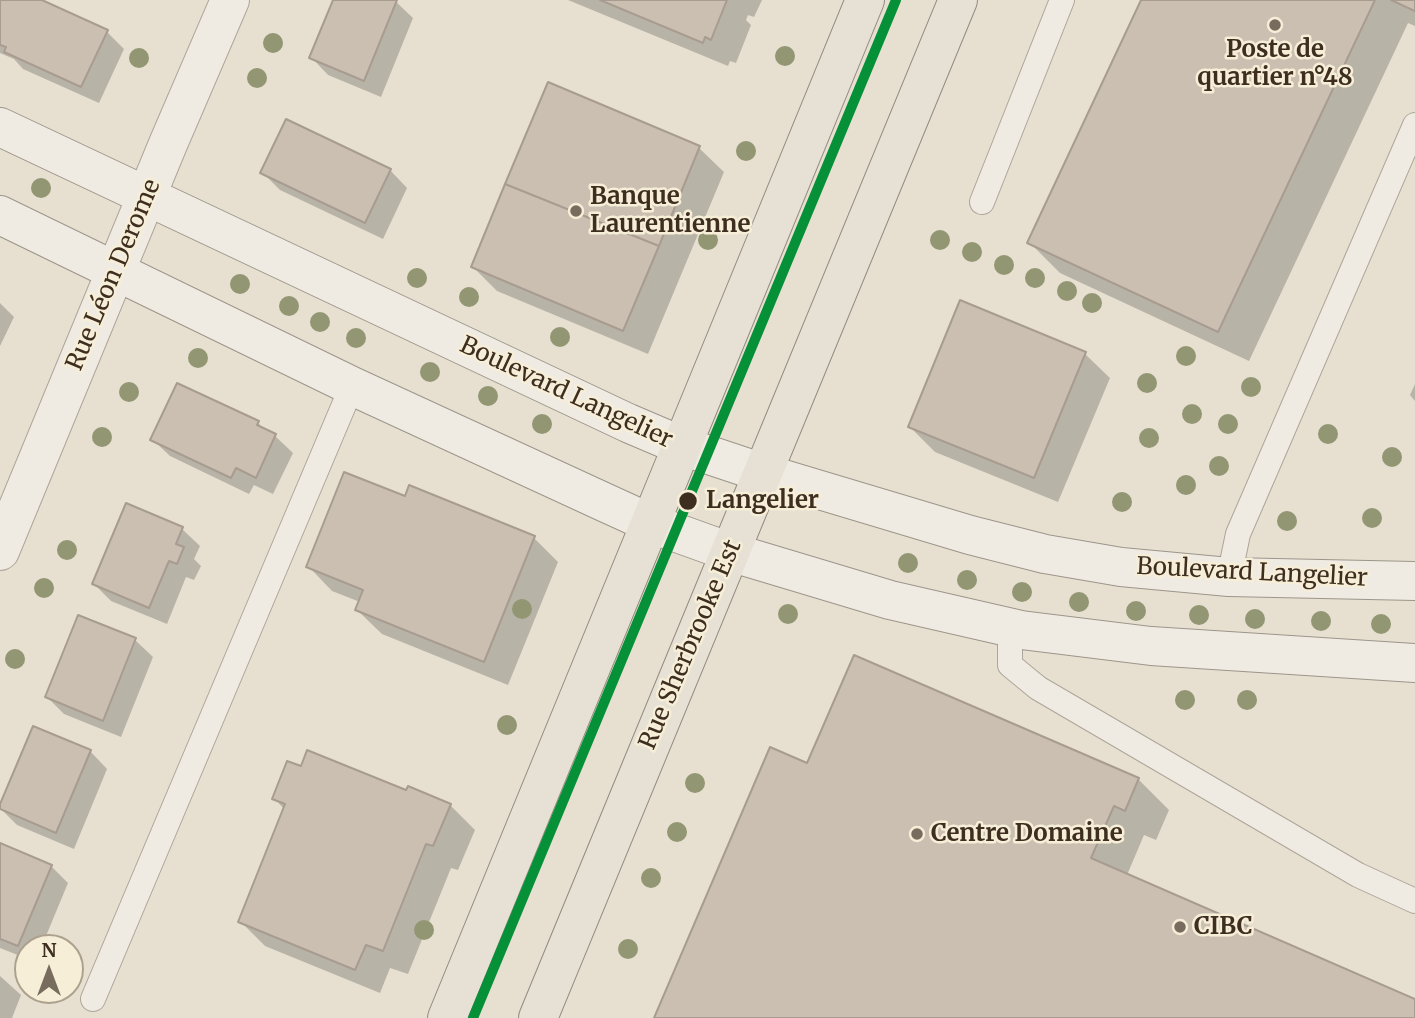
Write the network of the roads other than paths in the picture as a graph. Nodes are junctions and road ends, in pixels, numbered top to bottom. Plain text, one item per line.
1 (230, 0) edge
2 (865, 0) edge
3 (958, 0) edge
4 (1062, 0) edge
5 (1415, 125) edge
6 (0, 127) edge
7 (147, 196) junction
8 (982, 202) dead end
9 (0, 215) edge
10 (116, 270) junction
11 (352, 386) junction
12 (682, 446) junction
13 (763, 473) junction
14 (652, 524) junction
15 (0, 551) edge
16 (730, 552) junction
17 (1228, 577) junction
18 (1415, 581) edge
19 (1010, 627) junction
20 (1415, 663) edge
21 (1415, 901) edge
22 (93, 999) dead end
23 (447, 1018) edge
24 (538, 1018) edge

1 - 7 main road, Rue Léon Derome
2 - 12 main road
3 - 13 main road, Rue Sherbrooke Est
4 - 8 lane
5 - 17 lane
6 - 7 main road, Boulevard Langelier
7 - 10 main road, Rue Léon Derome
7 - 12 main road, Boulevard Langelier
9 - 10 main road
10 - 11 main road
10 - 15 main road, Rue Léon Derome
11 - 14 main road
11 - 22 lane
12 - 13 main road, Boulevard Langelier
12 - 14 main road
13 - 16 main road, Rue Sherbrooke Est
13 - 17 main road, Boulevard Langelier
14 - 16 main road
14 - 23 main road
16 - 19 main road
16 - 24 main road, Rue Sherbrooke Est
17 - 18 main road, Boulevard Langelier
19 - 20 main road
19 - 21 lane

